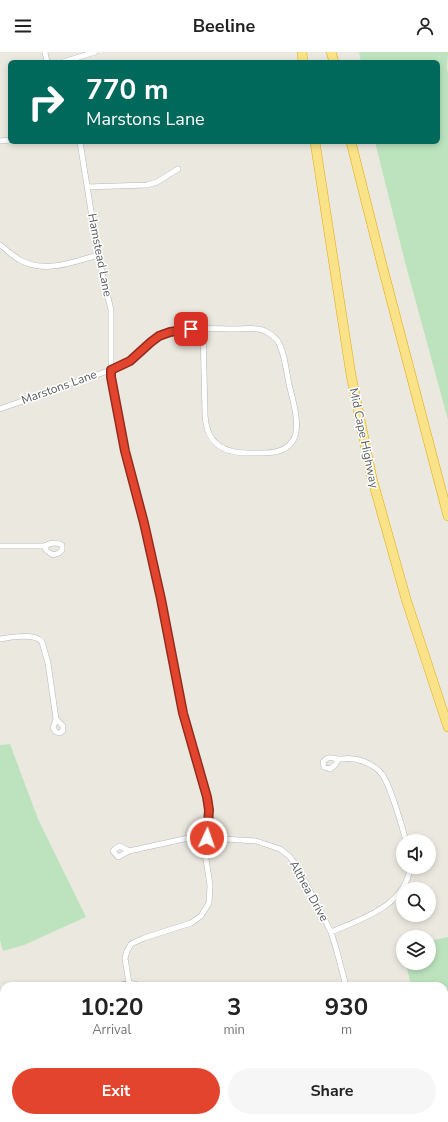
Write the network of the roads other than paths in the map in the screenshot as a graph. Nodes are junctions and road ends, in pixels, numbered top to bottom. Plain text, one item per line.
1 (95, 52) edge
2 (69, 60) edge
3 (80, 144) edge
4 (315, 144) edge
5 (352, 144) edge
6 (178, 169) dead end
7 (87, 187) junction
8 (0, 245) edge
9 (98, 255) junction
10 (203, 330) junction
11 (111, 370) junction
12 (0, 409) edge
13 (448, 516) edge
14 (0, 546) edge
15 (44, 546) dead end
16 (0, 639) edge
17 (56, 719) dead end
18 (448, 727) edge
19 (338, 760) dead end
20 (404, 834) edge
21 (207, 838) junction
22 (129, 851) dead end
23 (410, 874) edge
24 (331, 932) junction
25 (129, 982) edge
26 (345, 982) edge

1 - 2 street
3 - 7 street, Hamstead Lane
4 - 18 highway, Mid Cape Highway
5 - 13 highway
6 - 7 street
7 - 9 street, Hamstead Lane
8 - 9 street
9 - 11 street, Hamstead Lane
10 - 10 street, Marstons Lane
10 - 11 street, Marstons Lane
11 - 12 street, Marstons Lane
11 - 21 street, Hamstead Lane
14 - 15 street
16 - 17 street
19 - 20 street
21 - 22 street, Althea Drive
21 - 24 street, Althea Drive
21 - 25 street, Hamstead Lane
23 - 24 street
24 - 26 street, Althea Drive

